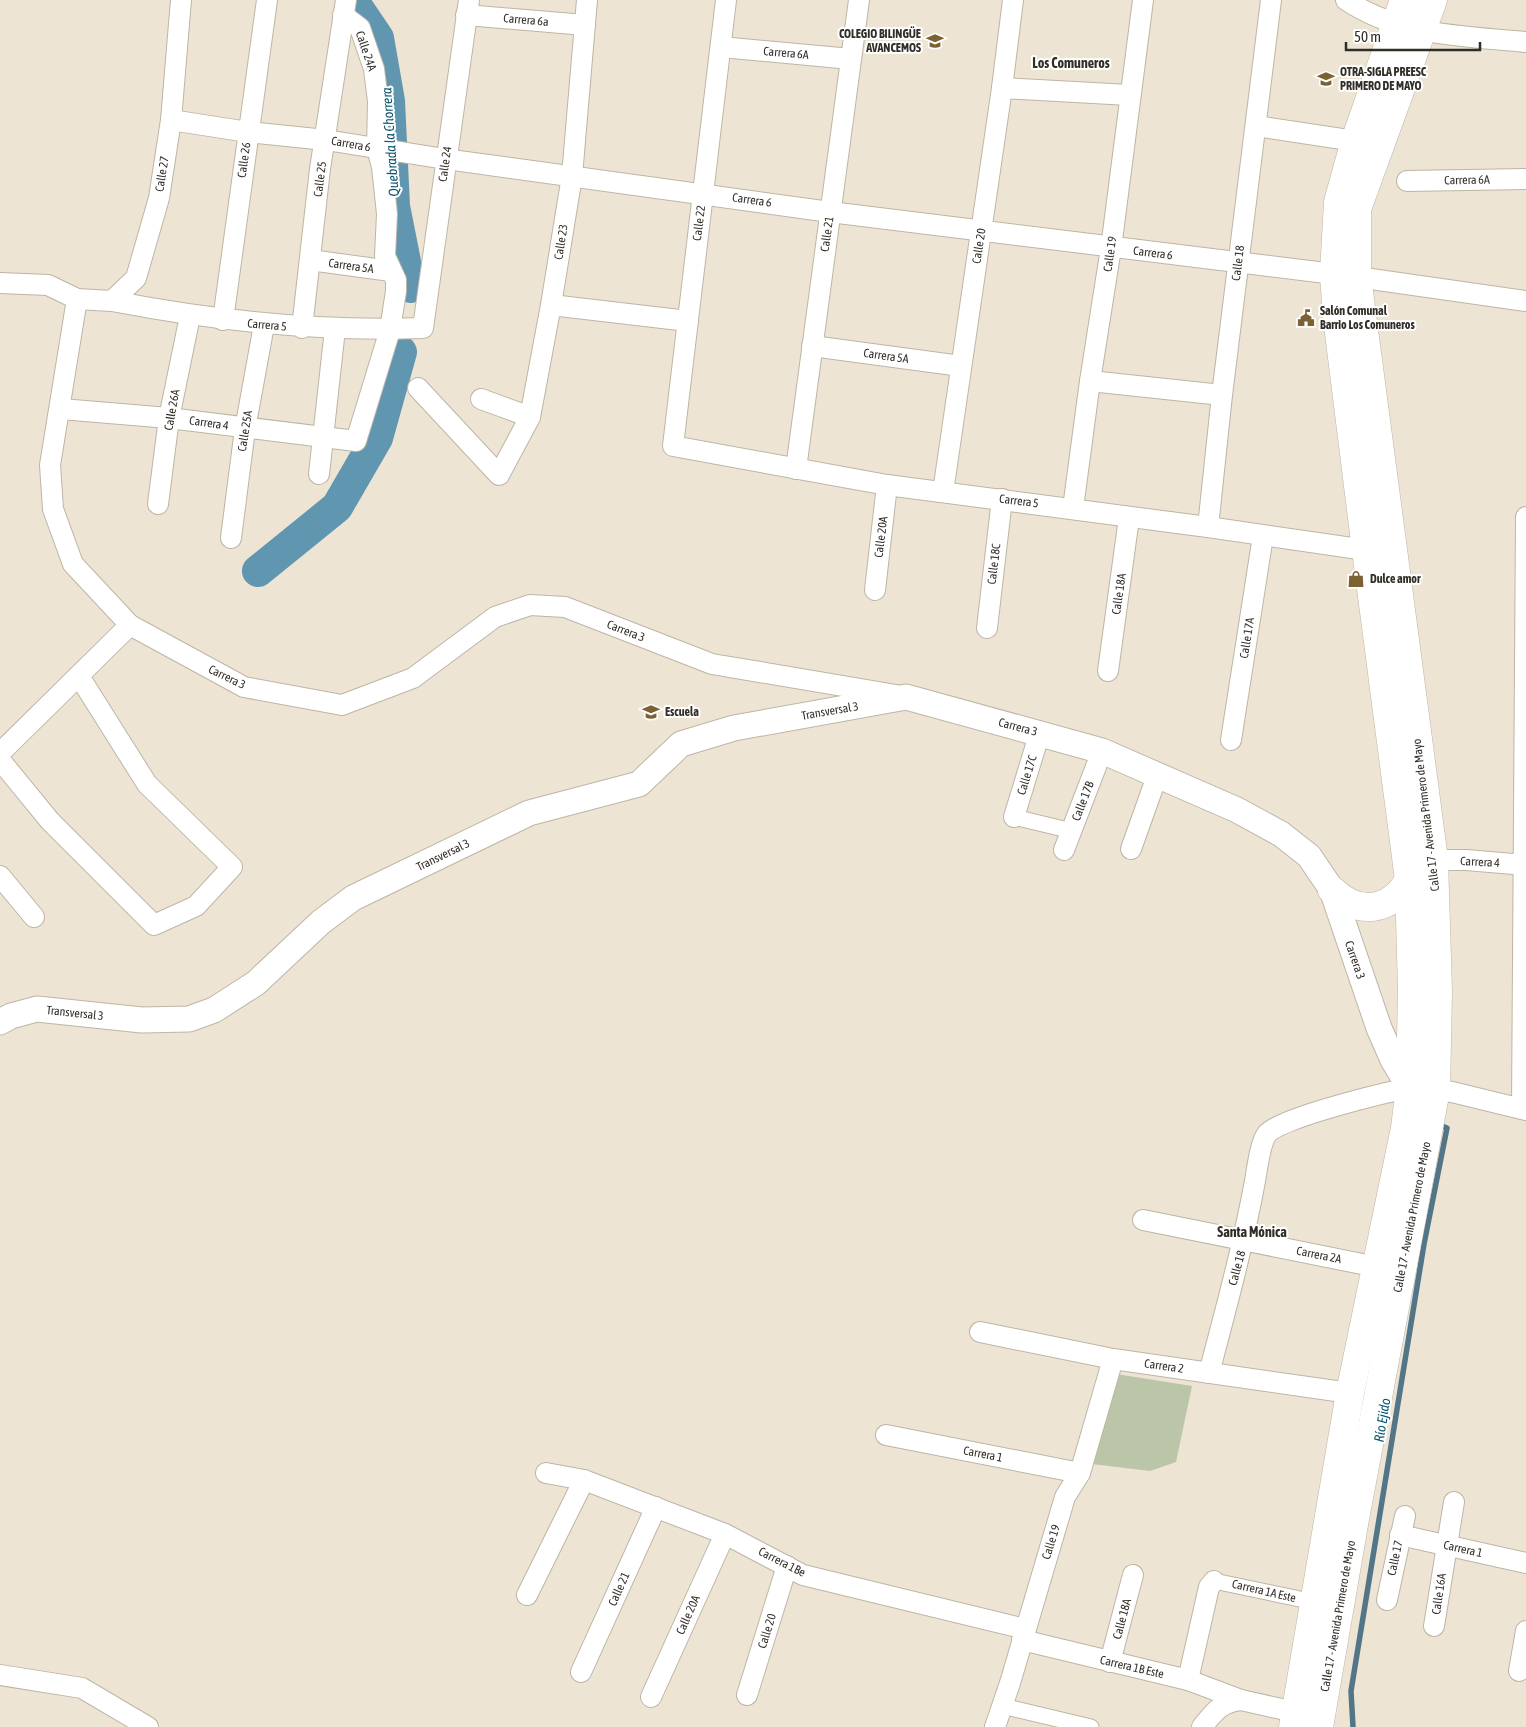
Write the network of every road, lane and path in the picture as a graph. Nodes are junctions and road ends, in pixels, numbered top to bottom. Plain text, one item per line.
1 (181, 0) edge
2 (268, 0) edge
3 (588, 0) edge
4 (726, 0) edge
5 (858, 0) edge
6 (1013, 0) edge
7 (1143, 0) edge
8 (1270, 0) edge
9 (1346, 0) edge
10 (1433, 0) edge
11 (468, 7) edge
12 (345, 8) edge
13 (1400, 12) edge
14 (585, 25) junction
15 (1423, 32) junction
16 (1526, 42) edge
17 (721, 47) junction
18 (851, 59) junction
19 (1002, 88) junction
20 (1129, 95) junction
21 (171, 120) junction
22 (1256, 126) junction
23 (248, 132) junction
24 (326, 140) junction
25 (1355, 141) junction
26 (380, 149) junction
27 (446, 159) junction
28 (572, 176) junction
29 (1526, 179) edge
30 (1407, 181) dead end
31 (703, 193) junction
32 (830, 212) junction
33 (981, 231) junction
34 (1111, 248) junction
35 (310, 260) junction
36 (1238, 263) junction
37 (391, 271) junction
38 (1346, 275) junction
39 (0, 283) edge
40 (77, 299) junction
41 (112, 301) junction
42 (1526, 301) edge
43 (551, 305) junction
44 (190, 316) junction
45 (223, 320) junction
46 (688, 321) junction
47 (264, 325) junction
48 (302, 328) junction
49 (423, 328) joint
50 (336, 329) junction
51 (390, 330) junction
52 (812, 346) junction
53 (961, 366) junction
54 (1090, 381) junction
55 (418, 388) dead end
56 (1222, 395) junction
57 (481, 399) dead end
58 (60, 409) junction
59 (530, 417) junction
60 (169, 418) junction
61 (245, 429) junction
62 (323, 437) junction
63 (673, 446) joint
64 (796, 469) junction
65 (319, 474) dead end
66 (887, 485) junction
67 (943, 492) junction
68 (1002, 499) junction
69 (158, 504) dead end
70 (1073, 508) junction
71 (1526, 517) edge
72 (1129, 518) junction
73 (1208, 527) junction
74 (1263, 536) junction
75 (231, 538) dead end
76 (1366, 550) junction
77 (1526, 564) edge
78 (875, 590) dead end
79 (130, 625) junction
80 (986, 628) dead end
81 (1108, 671) dead end
82 (79, 676) junction
83 (906, 697) junction
84 (1040, 732) junction
85 (1231, 740) dead end
86 (1102, 751) junction
87 (0, 753) edge
88 (0, 760) edge
89 (1157, 776) junction
90 (1014, 818) joint
91 (1072, 831) junction
92 (1131, 849) dead end
93 (1064, 850) dead end
94 (1439, 861) junction
95 (1524, 865) edge
96 (0, 876) edge
97 (1409, 880) junction
98 (1332, 890) junction
99 (34, 917) dead end
100 (0, 1022) edge
101 (1433, 1090) junction
102 (1524, 1110) edge
103 (1143, 1220) dead end
104 (1244, 1240) junction
105 (1377, 1267) junction
106 (980, 1332) dead end
107 (1113, 1359) junction
108 (1209, 1373) junction
109 (1350, 1393) junction
110 (886, 1435) dead end
111 (546, 1473) dead end
112 (1080, 1473) junction
113 (584, 1480) junction
114 (1454, 1502) dead end
115 (656, 1507) junction
116 (1402, 1525) joint
117 (725, 1534) junction
118 (1446, 1546) junction
119 (1526, 1563) edge
120 (787, 1566) junction
121 (1133, 1575) dead end
122 (1214, 1581) joint
123 (528, 1595) dead end
124 (1386, 1600) dead end
125 (1314, 1602) junction
126 (1434, 1626) dead end
127 (1526, 1631) edge
128 (1024, 1634) junction
129 (1110, 1662) junction
130 (1519, 1671) dead end
131 (582, 1672) dead end
132 (0, 1675) edge
133 (1188, 1680) junction
134 (747, 1695) dead end
135 (651, 1697) dead end
136 (1241, 1700) junction
137 (1002, 1706) junction
138 (1294, 1719) edge
139 (148, 1727) edge
140 (995, 1727) edge
141 (1091, 1727) edge
142 (1202, 1727) edge
143 (1319, 1727) edge

1 - 21 street, Calle 27
2 - 23 street, Calle 26
3 - 14 street, Calle 23
4 - 17 street, Calle 22
5 - 18 street, Calle 21
6 - 19 street, Calle 20
7 - 20 street, Calle 19
8 - 22 street, Calle 18
9 - 13 street
10 - 15 main road, Calle 17 - Avenida Primero de Mayo
11 - 14 street, Carrera 6a
11 - 27 street, Calle 24
12 - 24 street, Calle 25
12 - 26 street, Calle 24A
13 - 15 street
13 - 25 main road, Calle 17 - Avenida Primero de Mayo
14 - 28 street, Calle 23
15 - 16 street
15 - 38 main road, Calle 17 - Avenida Primero de Mayo
17 - 18 street, Carrera 6A
17 - 31 street, Calle 22
18 - 32 street, Calle 21
19 - 20 street
19 - 33 street, Calle 20
20 - 34 street, Calle 19
21 - 23 street, Carrera 6
21 - 41 street, Calle 27
22 - 25 street
22 - 36 street, Calle 18
23 - 24 street, Carrera 6
23 - 45 street, Calle 26
24 - 26 street, Carrera 6
24 - 35 street, Calle 25
25 - 38 main road, Calle 17 - Avenida Primero de Mayo
26 - 27 street, Carrera 6
26 - 37 street, Calle 24A
27 - 28 street, Carrera 6
27 - 49 street, Calle 24
28 - 31 street, Carrera 6
28 - 43 street, Calle 23
29 - 30 street, Carrera 6A
31 - 32 street, Carrera 6
31 - 46 street, Calle 22
32 - 33 street, Carrera 6
32 - 52 street, Calle 21
33 - 34 street, Carrera 6
33 - 53 street, Calle 20
34 - 36 street, Carrera 6
34 - 54 street, Calle 19
35 - 37 street, Carrera 5A
35 - 48 street, Calle 25
36 - 38 street, Carrera 6
36 - 56 street, Calle 18
37 - 51 street, Calle 24A
38 - 42 street, Carrera 6
38 - 76 main road, Calle 17 - Avenida Primero de Mayo
38 - 94 main road, Calle 17 - Avenida Primero de Mayo
39 - 40 street
40 - 41 street
40 - 58 street, Carrera 3
41 - 44 street, Carrera 5
43 - 46 street
43 - 59 street, Calle 23
44 - 45 street, Carrera 5
44 - 60 street, Calle 26A
45 - 47 street, Carrera 5
46 - 63 street, Calle 22
47 - 48 street, Carrera 5
47 - 61 street, Calle 25A
48 - 50 street, Carrera 5
49 - 51 street, Carrera 5
50 - 51 street, Carrera 5
50 - 62 street
51 - 62 street, Carrera 4
52 - 53 street, Carrera 5A
52 - 64 street, Calle 21
53 - 67 street, Calle 20
54 - 56 street
54 - 70 street, Calle 19
55 - 59 street, Calle 23
56 - 73 street, Calle 18
57 - 59 street
58 - 60 street, Carrera 4
58 - 79 street, Carrera 3
60 - 61 street, Carrera 4
60 - 69 street, Calle 26A
61 - 62 street, Carrera 4
61 - 75 street, Calle 25A
62 - 65 street
63 - 64 street, Carrera 5
64 - 66 street, Carrera 5
66 - 67 street, Carrera 5
66 - 78 street, Calle 20A
67 - 68 street, Carrera 5
68 - 70 street, Carrera 5
68 - 80 street, Calle 18C
70 - 72 street, Carrera 5
71 - 77 street
72 - 73 street, Carrera 5
72 - 81 street, Calle 18A
73 - 74 street, Carrera 5
74 - 76 street, Carrera 5
74 - 85 street, Calle 17A
76 - 97 main road, Calle 17 - Avenida Primero de Mayo
77 - 95 street
79 - 82 street
79 - 83 street, Carrera 3
82 - 87 street
82 - 88 street
83 - 84 street, Carrera 3
83 - 100 street, Transversal 3
84 - 86 street, Carrera 3
84 - 90 street, Calle 17C
86 - 89 street, Carrera 3
86 - 91 street, Calle 17B
89 - 92 street
89 - 98 street, Carrera 3
90 - 91 street
91 - 93 street, Calle 17B
94 - 95 street, Carrera 4
94 - 101 main road, Calle 17 - Avenida Primero de Mayo
95 - 102 street
96 - 99 street
97 - 98 main road
97 - 101 main road, Calle 17 - Avenida Primero de Mayo
98 - 101 street, Carrera 3
101 - 102 street
101 - 104 street, Calle 18
101 - 105 main road, Calle 17 - Avenida Primero de Mayo
101 - 143 main road, Calle 17 - Avenida Primero de Mayo
103 - 104 street, Carrera 2A
104 - 105 street, Carrera 2A
104 - 108 street, Calle 18
105 - 109 main road, Calle 17 - Avenida Primero de Mayo
106 - 107 street, Carrera 2
107 - 108 street, Carrera 2
107 - 112 street, Calle 19
108 - 109 street, Carrera 2
109 - 125 main road, Calle 17 - Avenida Primero de Mayo
110 - 112 street, Carrera 1
111 - 113 street, Carrera 1Be
112 - 128 street, Calle 19
113 - 115 street, Carrera 1Be
113 - 123 street
114 - 118 street, Calle 16A
115 - 117 street, Carrera 1Be
115 - 131 street, Calle 21
116 - 118 street, Carrera 1
116 - 124 street, Calle 17
117 - 120 street, Carrera 1Be
117 - 135 street, Calle 20A
118 - 119 street, Carrera 1
118 - 126 street, Calle 16A
120 - 128 street, Carrera 1Be
120 - 134 street, Calle 20
121 - 129 street, Calle 18A
122 - 125 street, Carrera 1A Este
122 - 133 street
125 - 138 main road, Calle 17 - Avenida Primero de Mayo
127 - 130 street
128 - 129 street, Carrera 1B Este
128 - 137 street, Calle 19
129 - 133 street, Carrera 1B Este
132 - 139 street
133 - 136 street, Carrera 1B Este
136 - 138 street
136 - 142 street
137 - 140 street, Calle 19
137 - 141 street

